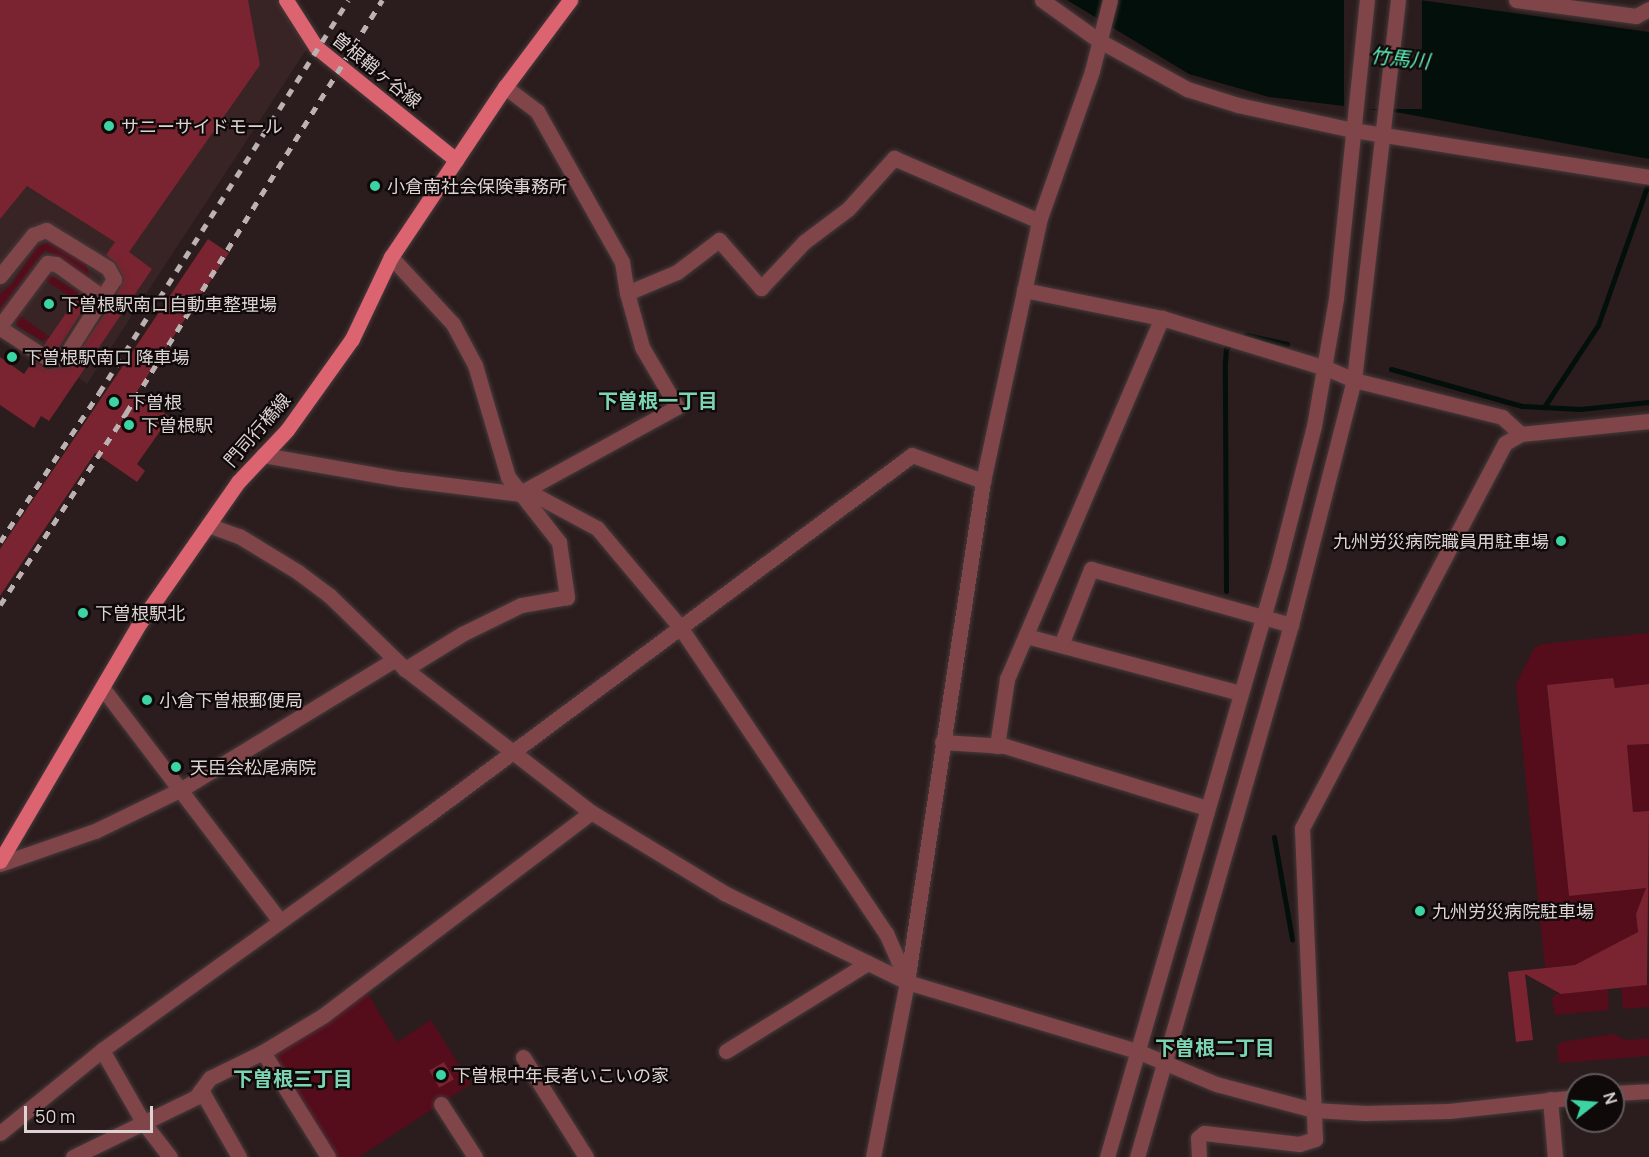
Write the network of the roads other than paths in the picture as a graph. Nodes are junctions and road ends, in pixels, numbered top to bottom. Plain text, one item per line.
1 (286, 0) edge
2 (570, 0) edge
3 (1042, 0) edge
4 (1110, 0) edge
5 (1367, 0) edge
6 (1398, 0) edge
7 (1516, 0) edge
8 (1648, 10) edge
9 (1098, 36) junction
10 (505, 87) junction
11 (1354, 126) junction
12 (1385, 130) junction
13 (456, 160) junction
14 (1644, 176) edge
15 (1039, 222) junction
16 (391, 257) junction
17 (0, 276) edge
18 (1024, 290) junction
19 (627, 293) junction
20 (104, 298) junction
21 (1162, 318) junction
22 (0, 327) edge
23 (1326, 368) junction
24 (1354, 380) junction
25 (1649, 422) edge
26 (1521, 434) junction
27 (263, 455) junction
28 (983, 481) junction
29 (520, 494) junction
30 (208, 525) junction
31 (1263, 615) junction
32 (1291, 625) junction
33 (680, 627) junction
34 (1026, 636) junction
35 (1061, 645) junction
36 (400, 664) junction
37 (104, 690) junction
38 (1240, 693) junction
39 (942, 742) junction
40 (997, 746) junction
41 (509, 752) junction
42 (180, 790) junction
43 (1207, 808) junction
44 (591, 812) junction
45 (0, 862) edge
46 (279, 920) junction
47 (868, 963) junction
48 (907, 982) junction
49 (102, 1050) junction
50 (726, 1051) dead end
51 (1137, 1051) junction
52 (263, 1052) junction
53 (523, 1057) dead end
54 (1163, 1064) junction
55 (201, 1090) junction
56 (1649, 1091) edge
57 (1625, 1092) edge
58 (1565, 1097) edge
59 (1550, 1099) junction
60 (441, 1104) dead end
61 (1314, 1110) junction
62 (143, 1122) junction
63 (0, 1133) edge
64 (73, 1157) edge
65 (170, 1157) edge
66 (239, 1157) edge
67 (328, 1157) edge
68 (475, 1157) edge
69 (586, 1157) edge
70 (873, 1157) edge
71 (1107, 1157) edge
72 (1137, 1157) edge
73 (1199, 1157) edge
74 (1555, 1157) edge

1 - 13 main road, 曽根鞘ヶ谷線
2 - 10 main road, 門司行橋線
3 - 9 street
4 - 9 street
5 - 11 street
6 - 12 street
7 - 8 street
9 - 11 street
9 - 15 street
10 - 13 main road, 門司行橋線
10 - 19 street
11 - 12 street
11 - 23 street
12 - 14 street
12 - 24 street
13 - 16 main road, 門司行橋線
15 - 18 street
15 - 19 street
16 - 27 main road, 門司行橋線
16 - 29 street
17 - 20 street
18 - 21 street
18 - 28 street
19 - 29 street
20 - 22 street
20 - 22 street
21 - 23 street
21 - 34 street
23 - 24 street
23 - 31 street
24 - 26 street
24 - 32 street
25 - 26 street
26 - 61 street
27 - 29 street
27 - 30 main road, 門司行橋線
28 - 33 street
28 - 39 street
29 - 33 street
29 - 36 street
30 - 36 street
30 - 37 main road, 門司行橋線
31 - 32 street
31 - 35 street
31 - 38 street
32 - 54 street
33 - 41 street
33 - 48 street
34 - 35 street
34 - 40 street
35 - 38 street
36 - 41 street
36 - 42 street
37 - 42 street
37 - 45 main road, 門司行橋線
38 - 43 street
39 - 40 street
39 - 48 street
40 - 43 street
41 - 44 street
41 - 46 street
42 - 45 street
42 - 46 street
43 - 51 street
44 - 47 street
44 - 52 street
46 - 49 street
47 - 48 street
47 - 50 street
48 - 51 street
48 - 70 street
49 - 62 street
49 - 63 street
51 - 54 street
51 - 71 street
52 - 55 street
52 - 67 street
53 - 69 street
54 - 61 street
54 - 72 street
55 - 62 street
55 - 66 street
56 - 57 street
58 - 59 street
59 - 61 street
59 - 74 street
60 - 68 street
61 - 73 street
62 - 64 street
62 - 65 street

